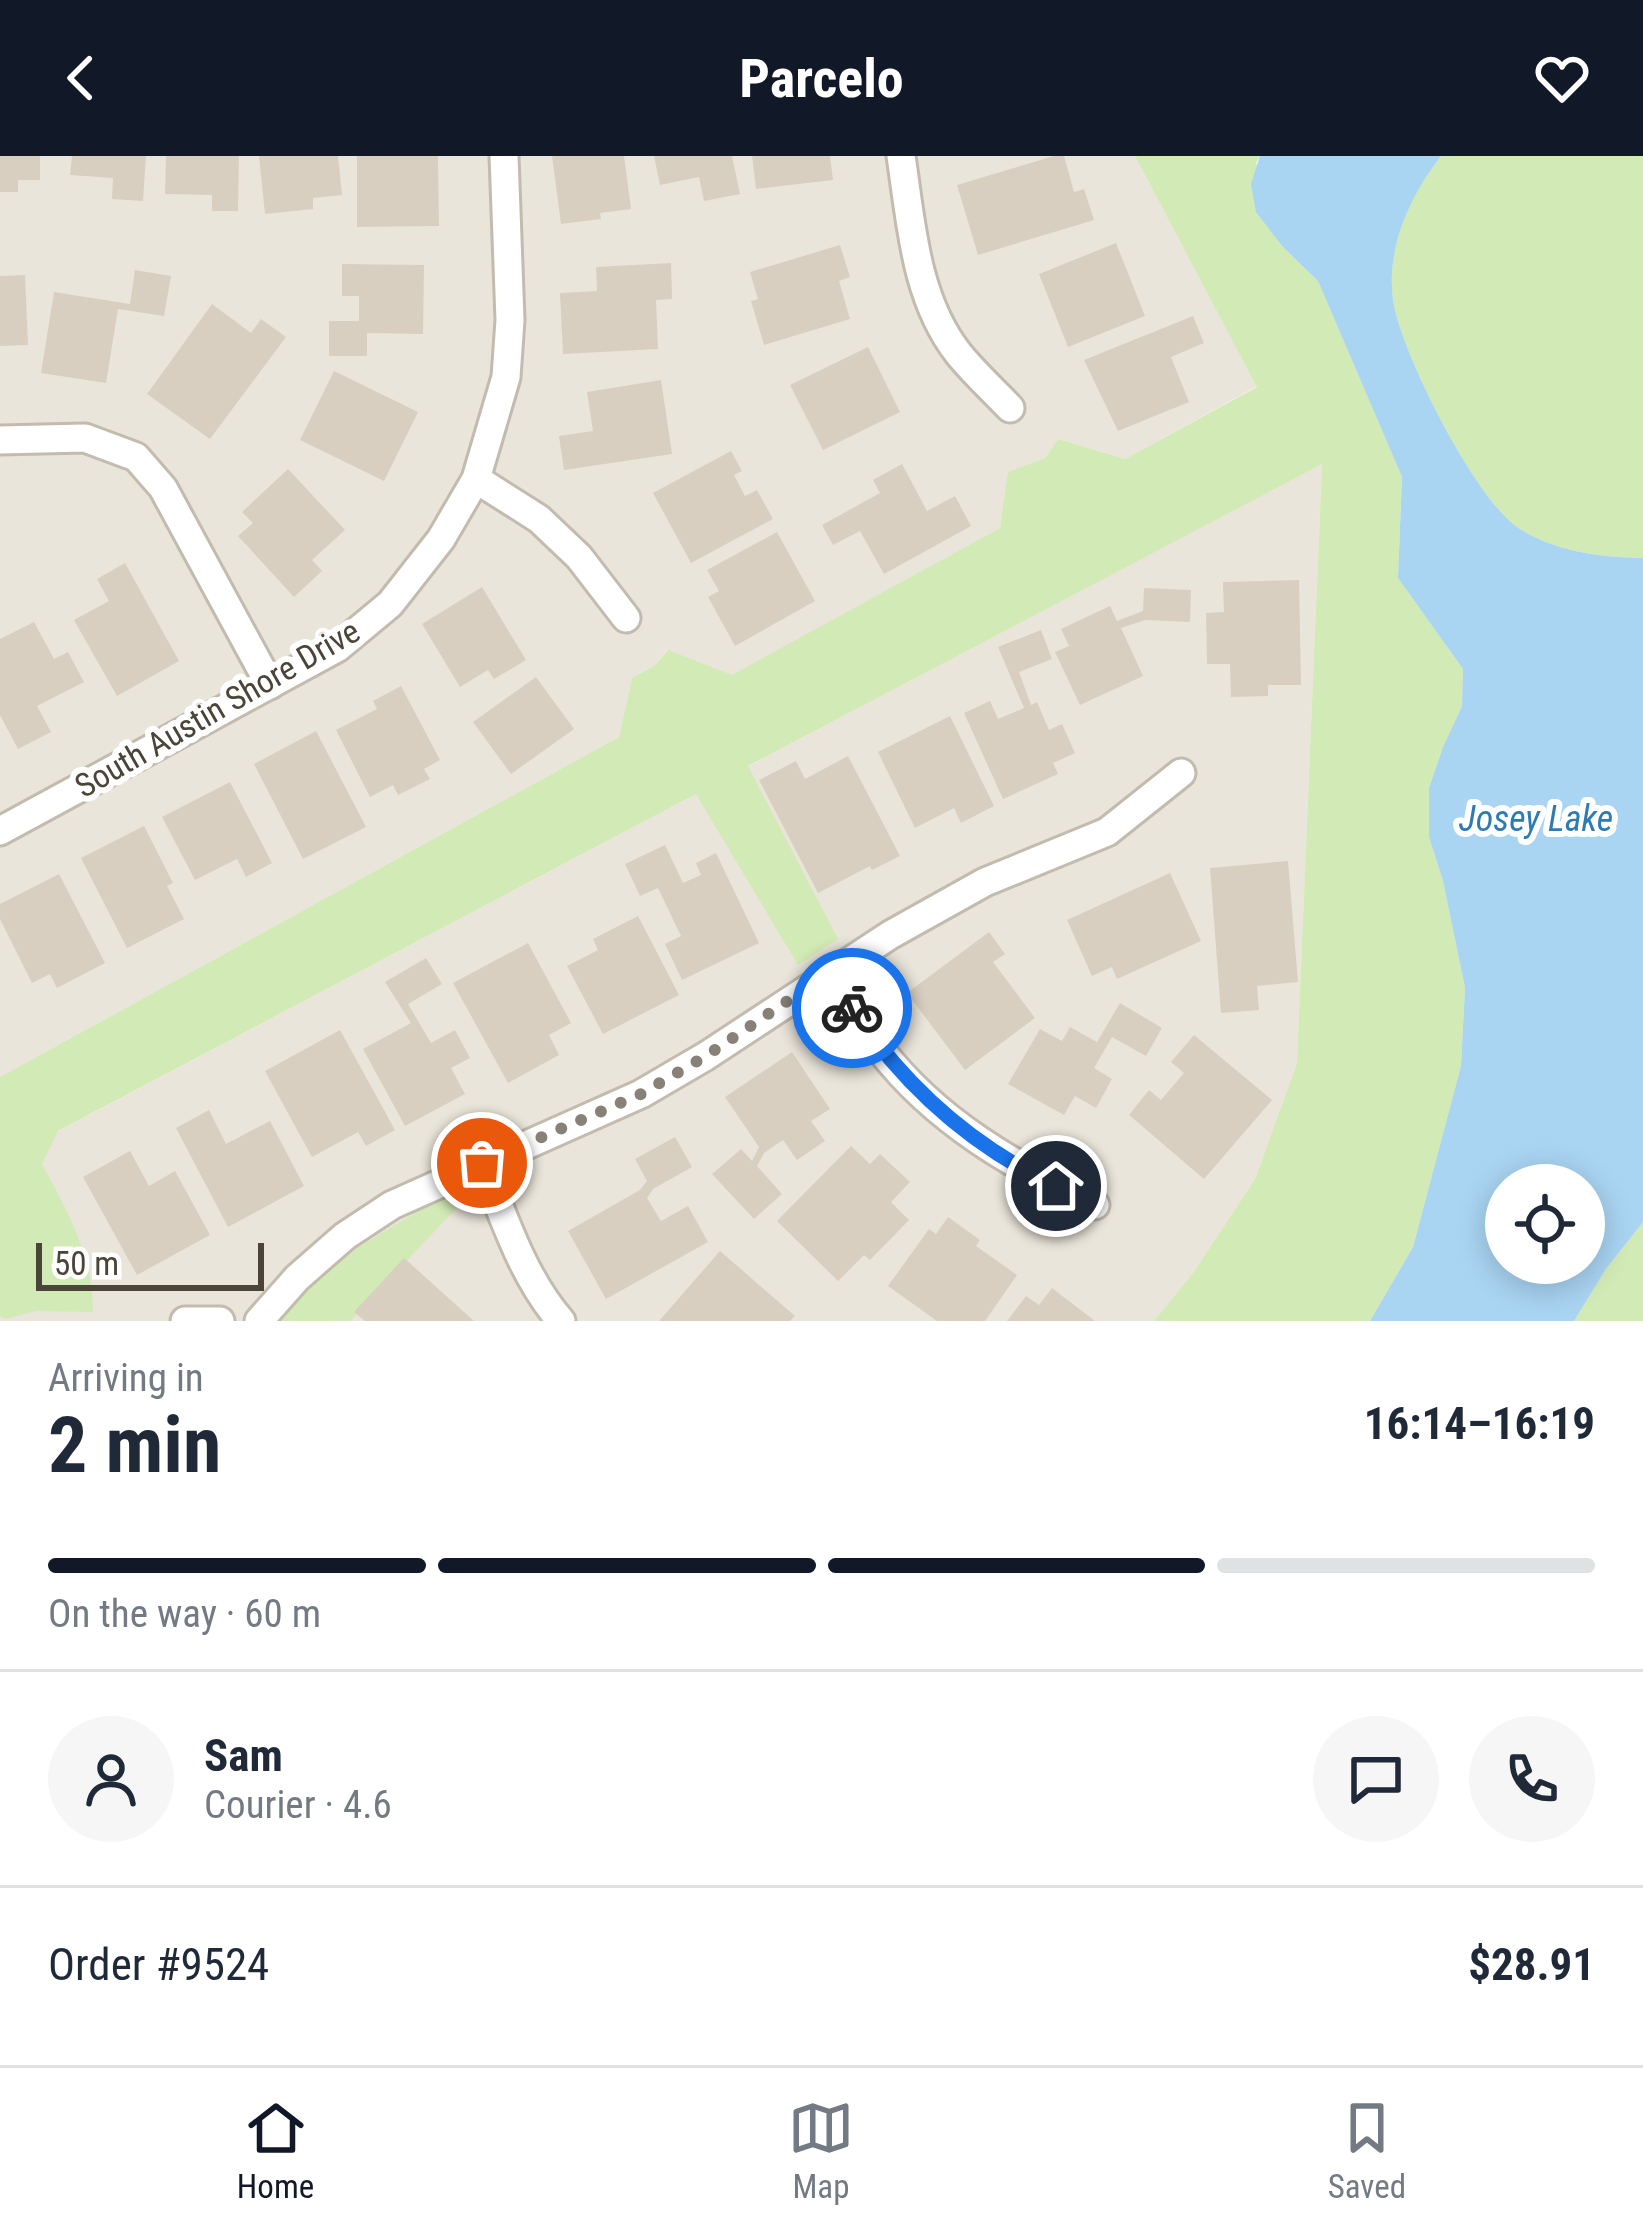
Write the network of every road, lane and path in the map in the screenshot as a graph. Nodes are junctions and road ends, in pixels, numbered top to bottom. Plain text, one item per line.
1 (504, 156) edge
2 (901, 156) edge
3 (1010, 407) dead end
4 (0, 440) edge
5 (476, 479) junction
6 (626, 618) dead end
7 (270, 685) junction
8 (1181, 773) dead end
9 (0, 831) edge
10 (829, 973) junction
11 (482, 1163) junction
12 (1095, 1205) dead end
13 (185, 1321) edge
14 (220, 1321) edge
15 (259, 1321) edge
16 (561, 1321) edge

1 - 5 street, South Austin Shore Drive
2 - 3 street
4 - 7 street
5 - 6 street
5 - 7 street, South Austin Shore Drive
7 - 9 street, South Austin Shore Drive
8 - 10 street
10 - 11 street
10 - 12 street
11 - 15 street
11 - 16 street
13 - 14 street

